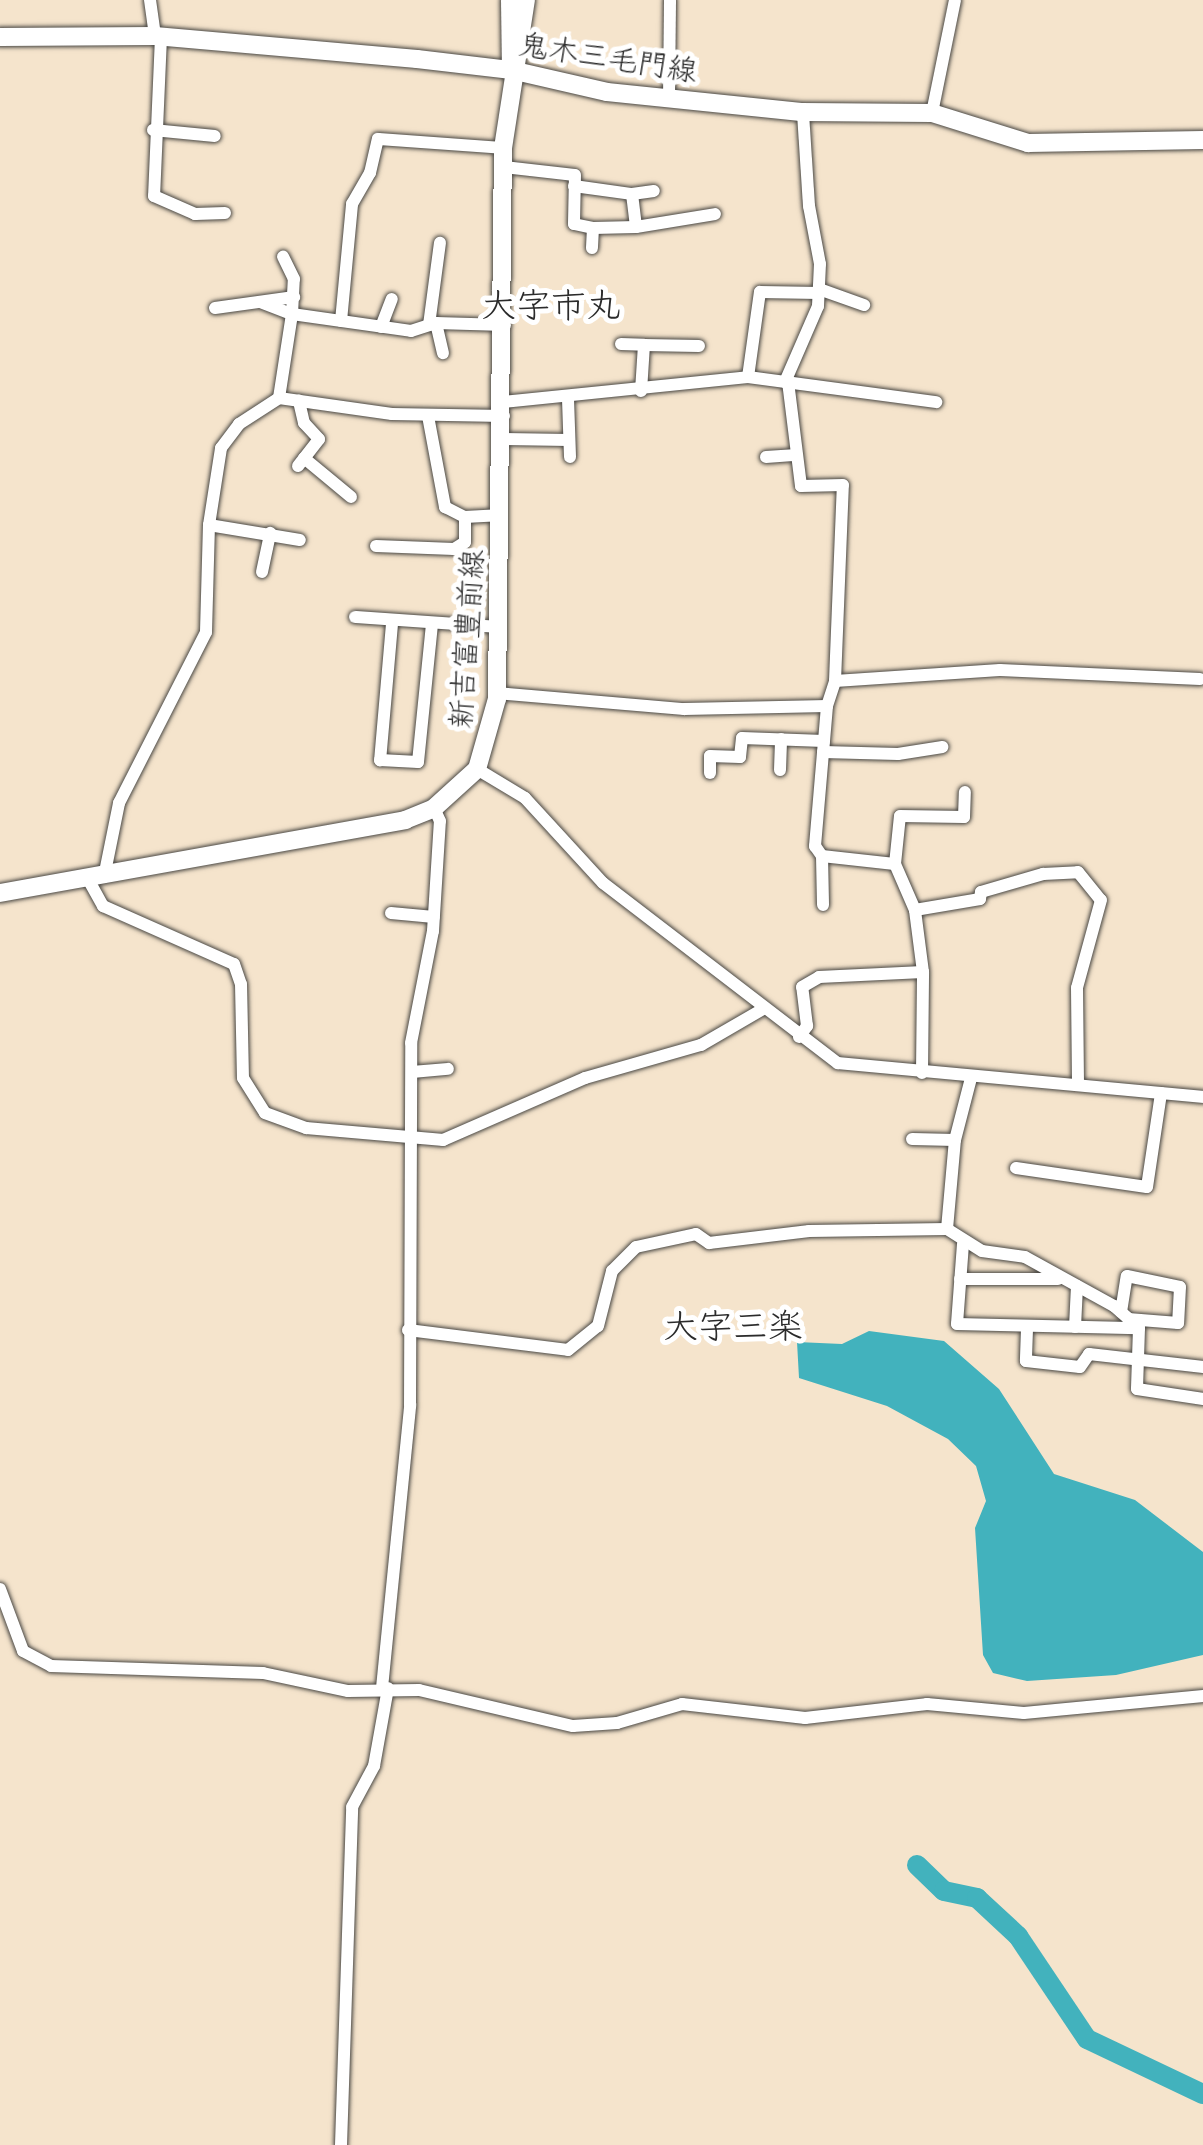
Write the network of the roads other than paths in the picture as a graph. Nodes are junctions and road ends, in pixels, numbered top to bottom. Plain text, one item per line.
1 (150, 0) edge
2 (510, 0) edge
3 (526, 0) edge
4 (670, 0) edge
5 (955, 0) edge
6 (158, 36) junction
7 (0, 37) edge
8 (512, 70) junction
9 (669, 97) junction
10 (803, 112) junction
11 (932, 113) junction
12 (153, 130) junction
13 (215, 136) dead end
14 (1203, 140) edge
15 (504, 158) junction
16 (574, 186) junction
17 (654, 191) dead end
18 (632, 194) junction
19 (226, 213) dead end
20 (715, 214) dead end
21 (636, 227) junction
22 (592, 228) junction
23 (440, 243) dead end
24 (592, 248) dead end
25 (284, 256) dead end
26 (819, 291) junction
27 (294, 297) junction
28 (392, 300) dead end
29 (260, 302) junction
30 (864, 305) dead end
31 (216, 308) dead end
32 (292, 314) junction
33 (340, 321) junction
34 (432, 324) junction
35 (505, 325) junction
36 (382, 327) junction
37 (621, 344) dead end
38 (644, 345) junction
39 (699, 346) dead end
40 (442, 353) dead end
41 (748, 376) junction
42 (786, 382) junction
43 (641, 391) junction
44 (278, 398) junction
45 (568, 399) junction
46 (299, 401) junction
47 (936, 402) dead end
48 (504, 409) junction
49 (428, 416) junction
50 (504, 439) junction
51 (569, 440) junction
52 (793, 455) junction
53 (570, 457) dead end
54 (766, 457) dead end
55 (351, 497) dead end
56 (502, 515) junction
57 (465, 517) junction
58 (209, 526) junction
59 (270, 534) junction
60 (300, 540) dead end
61 (376, 546) dead end
62 (262, 572) dead end
63 (355, 617) dead end
64 (392, 624) junction
65 (432, 625) junction
66 (497, 628) junction
67 (1200, 679) dead end
68 (834, 682) junction
69 (496, 693) junction
70 (827, 706) junction
71 (781, 740) junction
72 (823, 746) junction
73 (942, 747) dead end
74 (477, 769) junction
75 (780, 770) dead end
76 (710, 773) dead end
77 (964, 792) dead end
78 (434, 808) junction
79 (822, 856) junction
80 (895, 864) junction
81 (96, 878) junction
82 (0, 894) edge
83 (823, 905) dead end
84 (915, 910) junction
85 (391, 914) dead end
86 (434, 917) junction
87 (923, 972) junction
88 (763, 1010) junction
89 (799, 1038) junction
90 (448, 1069) dead end
91 (412, 1072) junction
92 (922, 1074) junction
93 (971, 1078) junction
94 (1078, 1086) junction
95 (1161, 1093) junction
96 (1203, 1098) edge
97 (414, 1138) junction
98 (912, 1139) dead end
99 (955, 1140) junction
100 (1016, 1168) dead end
101 (946, 1229) junction
102 (963, 1244) junction
103 (960, 1278) junction
104 (1062, 1279) junction
105 (1077, 1286) junction
106 (1130, 1320) junction
107 (1074, 1327) junction
108 (1027, 1329) junction
109 (408, 1330) junction
110 (1139, 1358) junction
111 (1203, 1367) edge
112 (1203, 1399) edge
113 (0, 1589) edge
114 (385, 1688) junction
115 (1203, 1696) edge
116 (341, 2145) edge

1 - 6 street
2 - 8 main road, 新吉富豊前線
3 - 8 main road, 新吉富豊前線
4 - 9 street
5 - 11 street
6 - 7 main road, 鬼木三毛門線
6 - 8 main road, 鬼木三毛門線
6 - 12 street
8 - 9 main road, 鬼木三毛門線
8 - 15 main road, 新吉富豊前線
9 - 10 main road, 鬼木三毛門線
10 - 11 main road, 鬼木三毛門線
10 - 26 street
11 - 14 main road, 鬼木三毛門線
12 - 13 street
12 - 19 street
15 - 16 street
15 - 33 street
15 - 35 main road, 新吉富豊前線
16 - 18 street
16 - 22 street
17 - 18 street
18 - 21 street
20 - 21 street
21 - 22 street
22 - 24 street
23 - 34 street
25 - 27 street
26 - 30 street
26 - 41 street
26 - 42 street
27 - 29 street
27 - 32 street
28 - 36 street
29 - 31 street
29 - 32 street
32 - 33 street
32 - 44 street
33 - 36 street
34 - 35 street
34 - 36 street
34 - 40 street
35 - 48 main road, 新吉富豊前線
37 - 38 street
38 - 39 street
38 - 43 street
41 - 42 street
41 - 43 street
42 - 47 street
42 - 52 street
43 - 45 street
44 - 46 street
44 - 58 street
45 - 48 street
45 - 51 street
46 - 49 street
46 - 55 street
48 - 49 street
48 - 50 main road, 新吉富豊前線
49 - 57 street
50 - 51 street
50 - 56 main road, 新吉富豊前線
51 - 53 street
52 - 54 street
52 - 68 street
56 - 57 street
56 - 66 main road, 新吉富豊前線
57 - 61 street
58 - 59 street
58 - 81 street
59 - 60 street
59 - 62 street
63 - 64 street
64 - 65 street
64 - 65 street
65 - 66 street
66 - 69 main road, 新吉富豊前線
67 - 68 street
68 - 70 street
69 - 70 street
69 - 74 main road, 新吉富豊前線
70 - 72 street
71 - 72 street
71 - 75 street
71 - 76 street
72 - 73 street
72 - 79 street
74 - 78 main road, 新吉富豊前線
74 - 88 street
77 - 80 street
78 - 81 main road, 新吉富豊前線
78 - 86 street
79 - 80 street
79 - 83 street
80 - 84 street
81 - 82 main road, 新吉富豊前線
81 - 97 street
84 - 87 street
84 - 94 street
85 - 86 street
86 - 91 street
87 - 89 street
87 - 92 street
88 - 89 street
88 - 97 street
89 - 92 street
90 - 91 street
91 - 97 street
92 - 93 street
93 - 94 street
93 - 99 street
94 - 95 street
95 - 96 street
95 - 100 street
97 - 109 street
98 - 99 street
99 - 101 street
101 - 102 street
101 - 109 street
102 - 103 street
102 - 104 street
103 - 104 street
103 - 108 street
104 - 105 street
105 - 106 street
105 - 107 street
106 - 106 street
106 - 107 street
106 - 110 street
107 - 108 street
108 - 110 street
109 - 114 street
110 - 111 street
110 - 112 street
113 - 114 street
114 - 115 street
114 - 116 street

